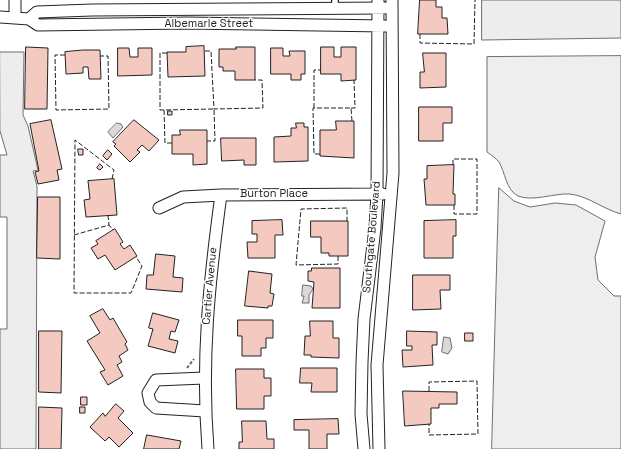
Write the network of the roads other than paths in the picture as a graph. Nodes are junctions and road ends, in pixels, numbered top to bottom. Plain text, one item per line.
1 (15, 0) edge
2 (187, 4) edge
3 (335, 4) edge
4 (378, 4) edge
5 (392, 4) edge
6 (256, 5) edge
7 (139, 6) edge
8 (81, 10) junction
9 (0, 17) edge
10 (15, 17) junction
11 (29, 19) junction
12 (187, 23) junction
13 (144, 24) junction
14 (256, 24) junction
15 (335, 24) junction
16 (82, 25) junction
17 (378, 25) junction
18 (392, 26) junction
19 (378, 194) junction
20 (392, 194) junction
21 (221, 195) junction
22 (159, 208) dead end
23 (204, 378) junction
24 (205, 411) junction
25 (208, 449) edge
26 (364, 449) edge
27 (379, 449) edge

1 - 10 street
2 - 6 street, Albemarle Street
2 - 7 street, Albemarle Street
2 - 12 street
3 - 4 street, Albemarle Street
3 - 6 street, Albemarle Street
3 - 15 street
4 - 5 street, Albemarle Street
4 - 17 street, Southgate Boulevard
5 - 18 street, Southgate Boulevard
6 - 14 street
7 - 8 street, Albemarle Street
7 - 13 street
8 - 11 street, Albemarle Street
8 - 16 street
9 - 10 street, Albemarle Street
10 - 11 street, Albemarle Street
11 - 16 street, Albemarle Street
12 - 13 street, Albemarle Street
12 - 14 street, Albemarle Street
13 - 16 street, Albemarle Street
14 - 15 street, Albemarle Street
15 - 17 street, Albemarle Street
17 - 18 street, Albemarle Street
17 - 19 street, Southgate Boulevard
18 - 20 street, Southgate Boulevard
19 - 20 street, Burton Place
19 - 21 street, Burton Place
19 - 26 street, Southgate Boulevard
20 - 27 street, Southgate Boulevard
21 - 22 street, Burton Place
21 - 23 street, Cartier Avenue
23 - 24 street, Cartier Avenue
23 - 24 street
24 - 25 street, Cartier Avenue

